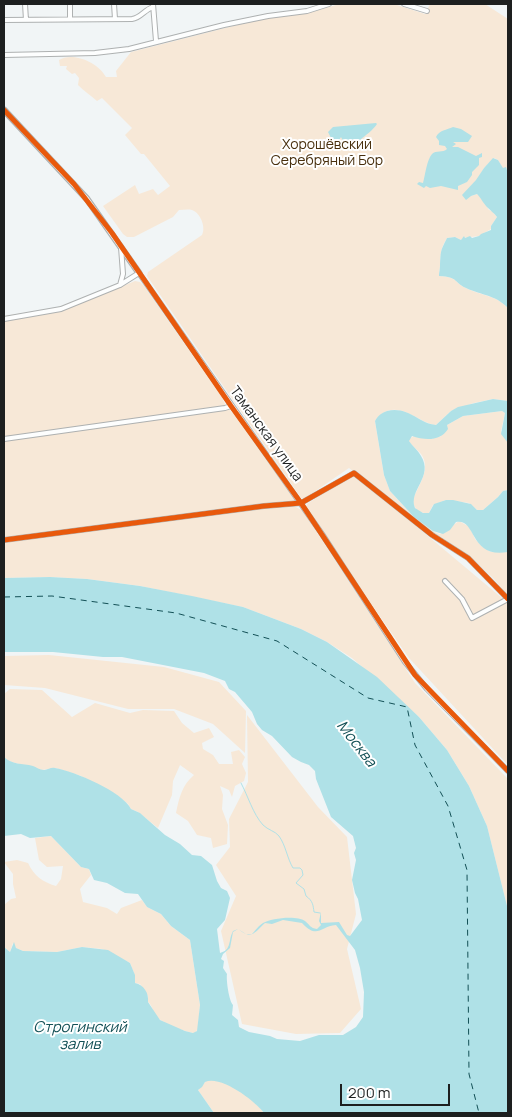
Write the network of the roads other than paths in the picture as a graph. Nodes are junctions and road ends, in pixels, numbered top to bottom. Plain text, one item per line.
1 (25, 4) edge
2 (70, 4) edge
3 (114, 4) edge
4 (329, 4) edge
5 (404, 4) edge
6 (153, 6) edge
7 (427, 10) dead end
8 (115, 19) junction
9 (4, 20) edge
10 (26, 20) junction
11 (70, 20) junction
12 (156, 41) junction
13 (4, 55) edge
14 (4, 110) edge
15 (124, 253) junction
16 (123, 270) junction
17 (137, 274) junction
18 (120, 285) junction
19 (4, 318) edge
20 (231, 406) junction
21 (4, 439) edge
22 (301, 503) junction
23 (4, 540) edge
24 (445, 581) dead end
25 (508, 599) edge
26 (508, 771) edge

1 - 10 street
2 - 11 street
3 - 8 street
4 - 12 street
5 - 7 street
6 - 8 street
6 - 12 street
8 - 11 street
9 - 10 street
10 - 11 street
12 - 13 street
14 - 15 street, Таманская улица
15 - 16 street
15 - 17 street, Таманская улица
16 - 17 street
16 - 18 street
17 - 18 street
17 - 20 street, Таманская улица
18 - 19 street
20 - 21 street
20 - 22 street, Таманская улица
22 - 23 street
22 - 25 street
22 - 26 street, Таманская улица
24 - 25 street

